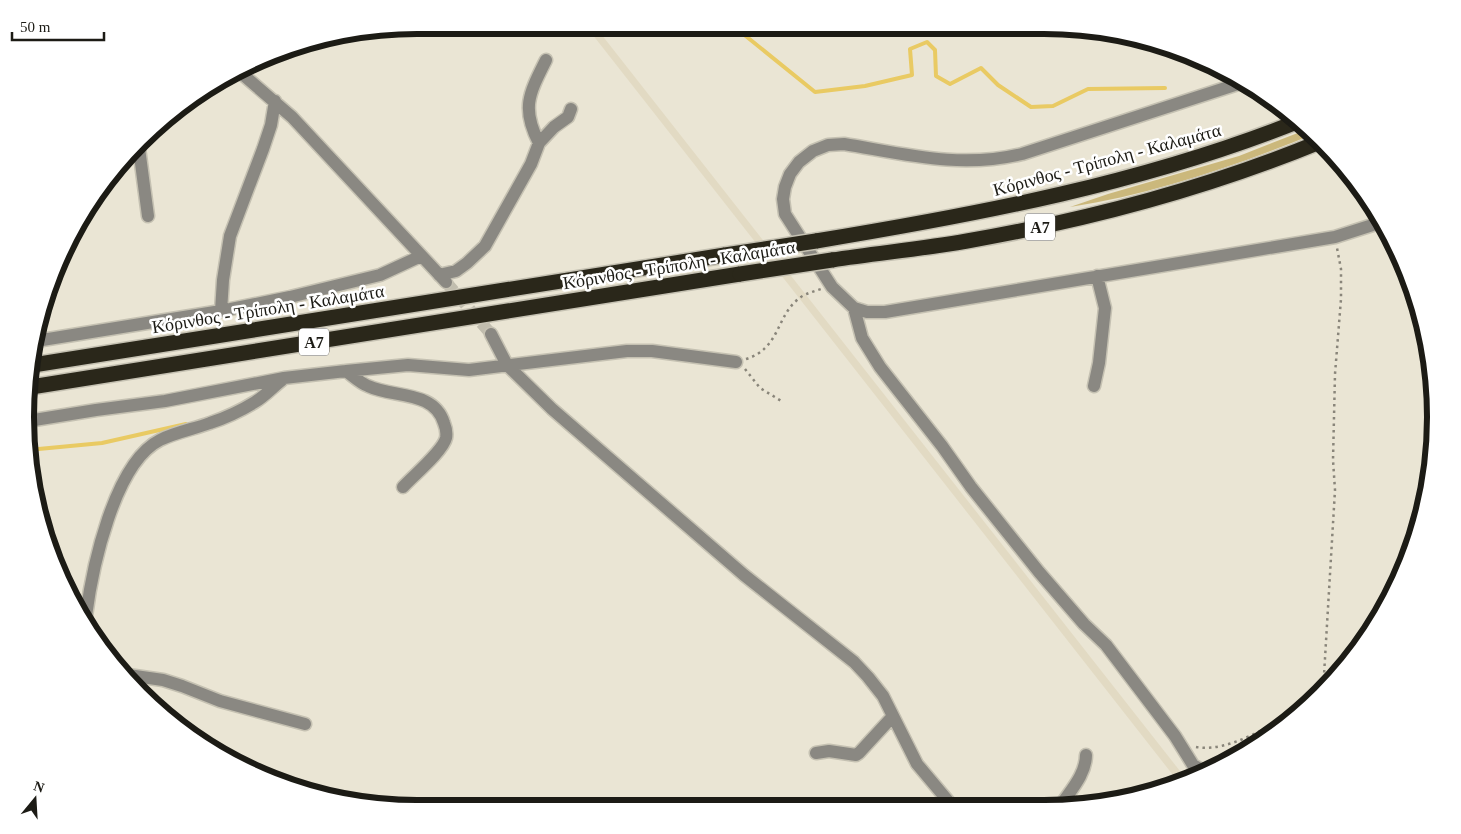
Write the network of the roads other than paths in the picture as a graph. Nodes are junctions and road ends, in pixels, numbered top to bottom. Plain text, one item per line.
1 (546, 60) dead end
2 (243, 75) edge
3 (1236, 85) edge
4 (275, 101) junction
5 (571, 109) dead end
6 (1292, 125) edge
7 (539, 143) junction
8 (1313, 144) edge
9 (1320, 151) edge
10 (140, 153) edge
11 (1244, 172) junction
12 (148, 216) dead end
13 (1375, 224) edge
14 (421, 256) junction
15 (1097, 276) junction
16 (854, 308) junction
17 (221, 312) junction
18 (491, 334) tunnel mouth
19 (41, 340) edge
20 (736, 362) road end
21 (37, 364) edge
22 (507, 365) junction
23 (346, 370) junction
24 (284, 378) junction
25 (35, 386) edge
26 (1094, 386) dead end
27 (34, 420) edge
28 (403, 487) dead end
29 (87, 612) edge
30 (135, 676) edge
31 (893, 716) junction
32 (305, 724) dead end
33 (816, 753) dead end
34 (1086, 755) dead end
35 (1198, 768) edge
36 (1064, 799) edge
37 (947, 800) edge

1 - 7 street
2 - 4 street
3 - 16 street
4 - 14 street
4 - 17 street
5 - 7 street
6 - 21 highway, Κόρινθος - Τρίπολη - Καλαμάτα / Α7, bridge
7 - 14 street
8 - 11 highway, Κόρινθος - Τρίπολη - Καλαμάτα / Α7
9 - 11 highway
10 - 12 street
11 - 25 highway, Κόρινθος - Τρίπολη - Καλαμάτα / Α7, bridge
13 - 15 street
14 - 17 street
15 - 16 street
15 - 26 street
16 - 35 street
17 - 19 street
18 - 22 street
20 - 22 street
22 - 23 street
22 - 31 street
23 - 24 street
23 - 28 street
24 - 27 street
24 - 29 street
30 - 32 street
31 - 33 street
31 - 37 street
34 - 36 street

